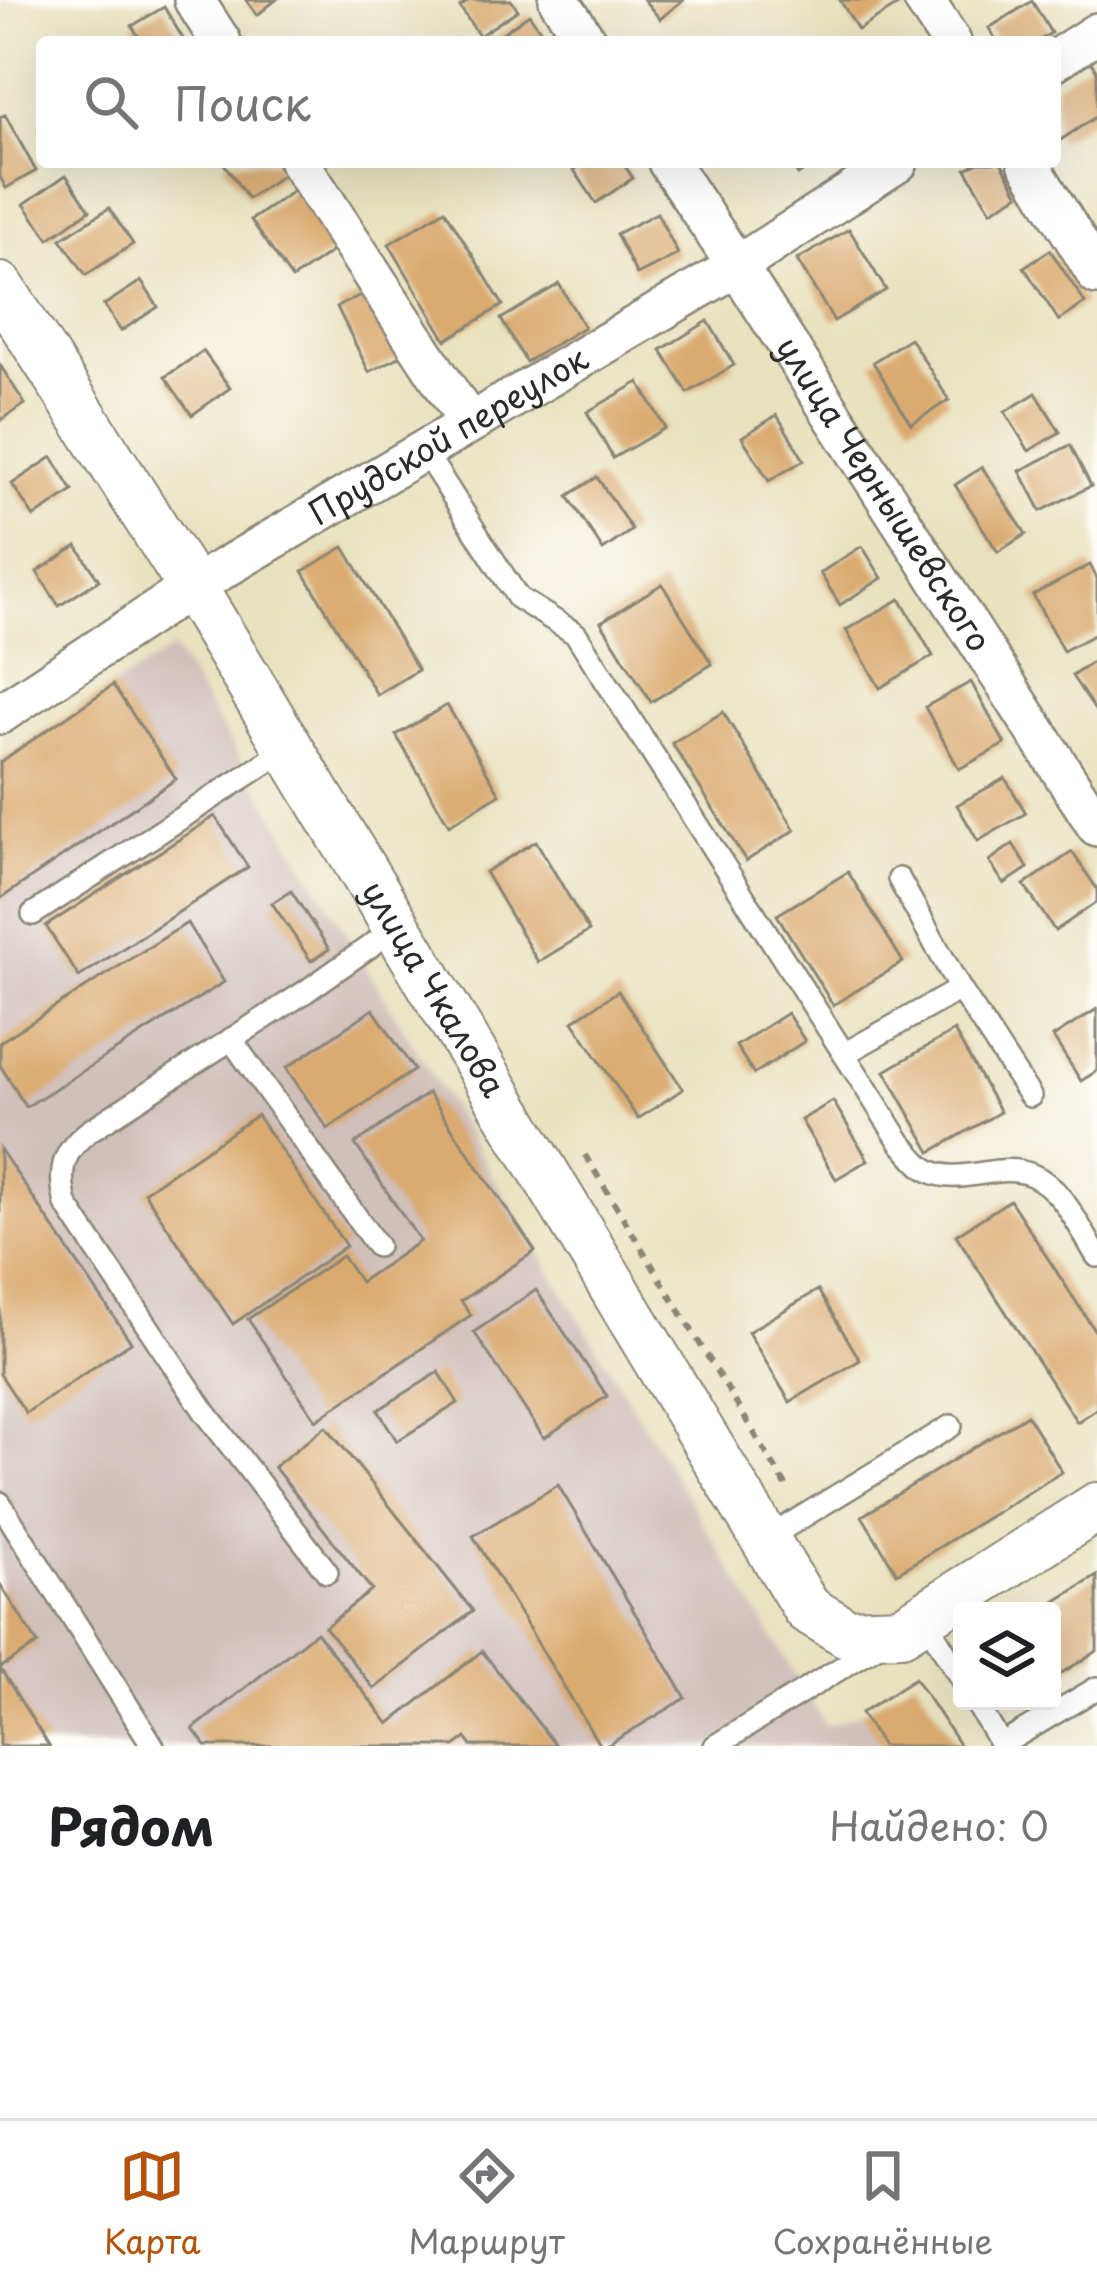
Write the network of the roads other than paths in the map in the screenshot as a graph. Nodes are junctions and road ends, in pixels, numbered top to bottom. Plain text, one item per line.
1 (194, 0) edge
2 (559, 0) edge
3 (924, 0) edge
4 (1097, 33) edge
5 (217, 36) edge
6 (583, 36) edge
7 (947, 36) edge
8 (1061, 56) edge
9 (303, 168) edge
10 (672, 168) edge
11 (889, 168) edge
12 (1032, 168) edge
13 (737, 266) junction
14 (1097, 275) edge
15 (0, 286) edge
16 (469, 423) junction
17 (424, 451) junction
18 (192, 587) junction
19 (0, 713) edge
20 (289, 748) junction
21 (1097, 826) edge
22 (899, 879) dead end
23 (32, 914) dead end
24 (397, 927) junction
25 (959, 989) junction
26 (231, 1040) junction
27 (844, 1054) junction
28 (1030, 1096) dead end
29 (376, 1246) dead end
30 (1097, 1256) edge
31 (951, 1426) dead end
32 (0, 1502) edge
33 (1097, 1507) edge
34 (766, 1539) junction
35 (327, 1572) dead end
36 (912, 1624) junction
37 (953, 1670) edge
38 (1097, 1688) edge
39 (981, 1710) edge
40 (1002, 1745) edge
41 (153, 1746) edge
42 (715, 1746) edge

1 - 5 street
2 - 6 street
3 - 7 street
4 - 8 street
9 - 16 street
10 - 13 street, улица Чернышевского
11 - 13 street, Прудской переулок
12 - 14 street
13 - 16 street, Прудской переулок
13 - 21 street, улица Чернышевского
15 - 18 street, улица Чкалова
16 - 17 street, Прудской переулок
17 - 18 street, Прудской переулок
17 - 27 lane
18 - 19 street, Прудской переулок
18 - 20 street, улица Чкалова
20 - 23 lane
20 - 24 street, улица Чкалова
22 - 25 lane
24 - 26 lane
24 - 34 street, улица Чкалова
25 - 27 lane
25 - 28 lane
26 - 29 lane
26 - 35 lane
27 - 30 lane
31 - 34 lane
32 - 41 lane
33 - 36 street
34 - 36 street, улица Чкалова
36 - 37 lane
36 - 42 lane
38 - 40 lane
39 - 40 lane

